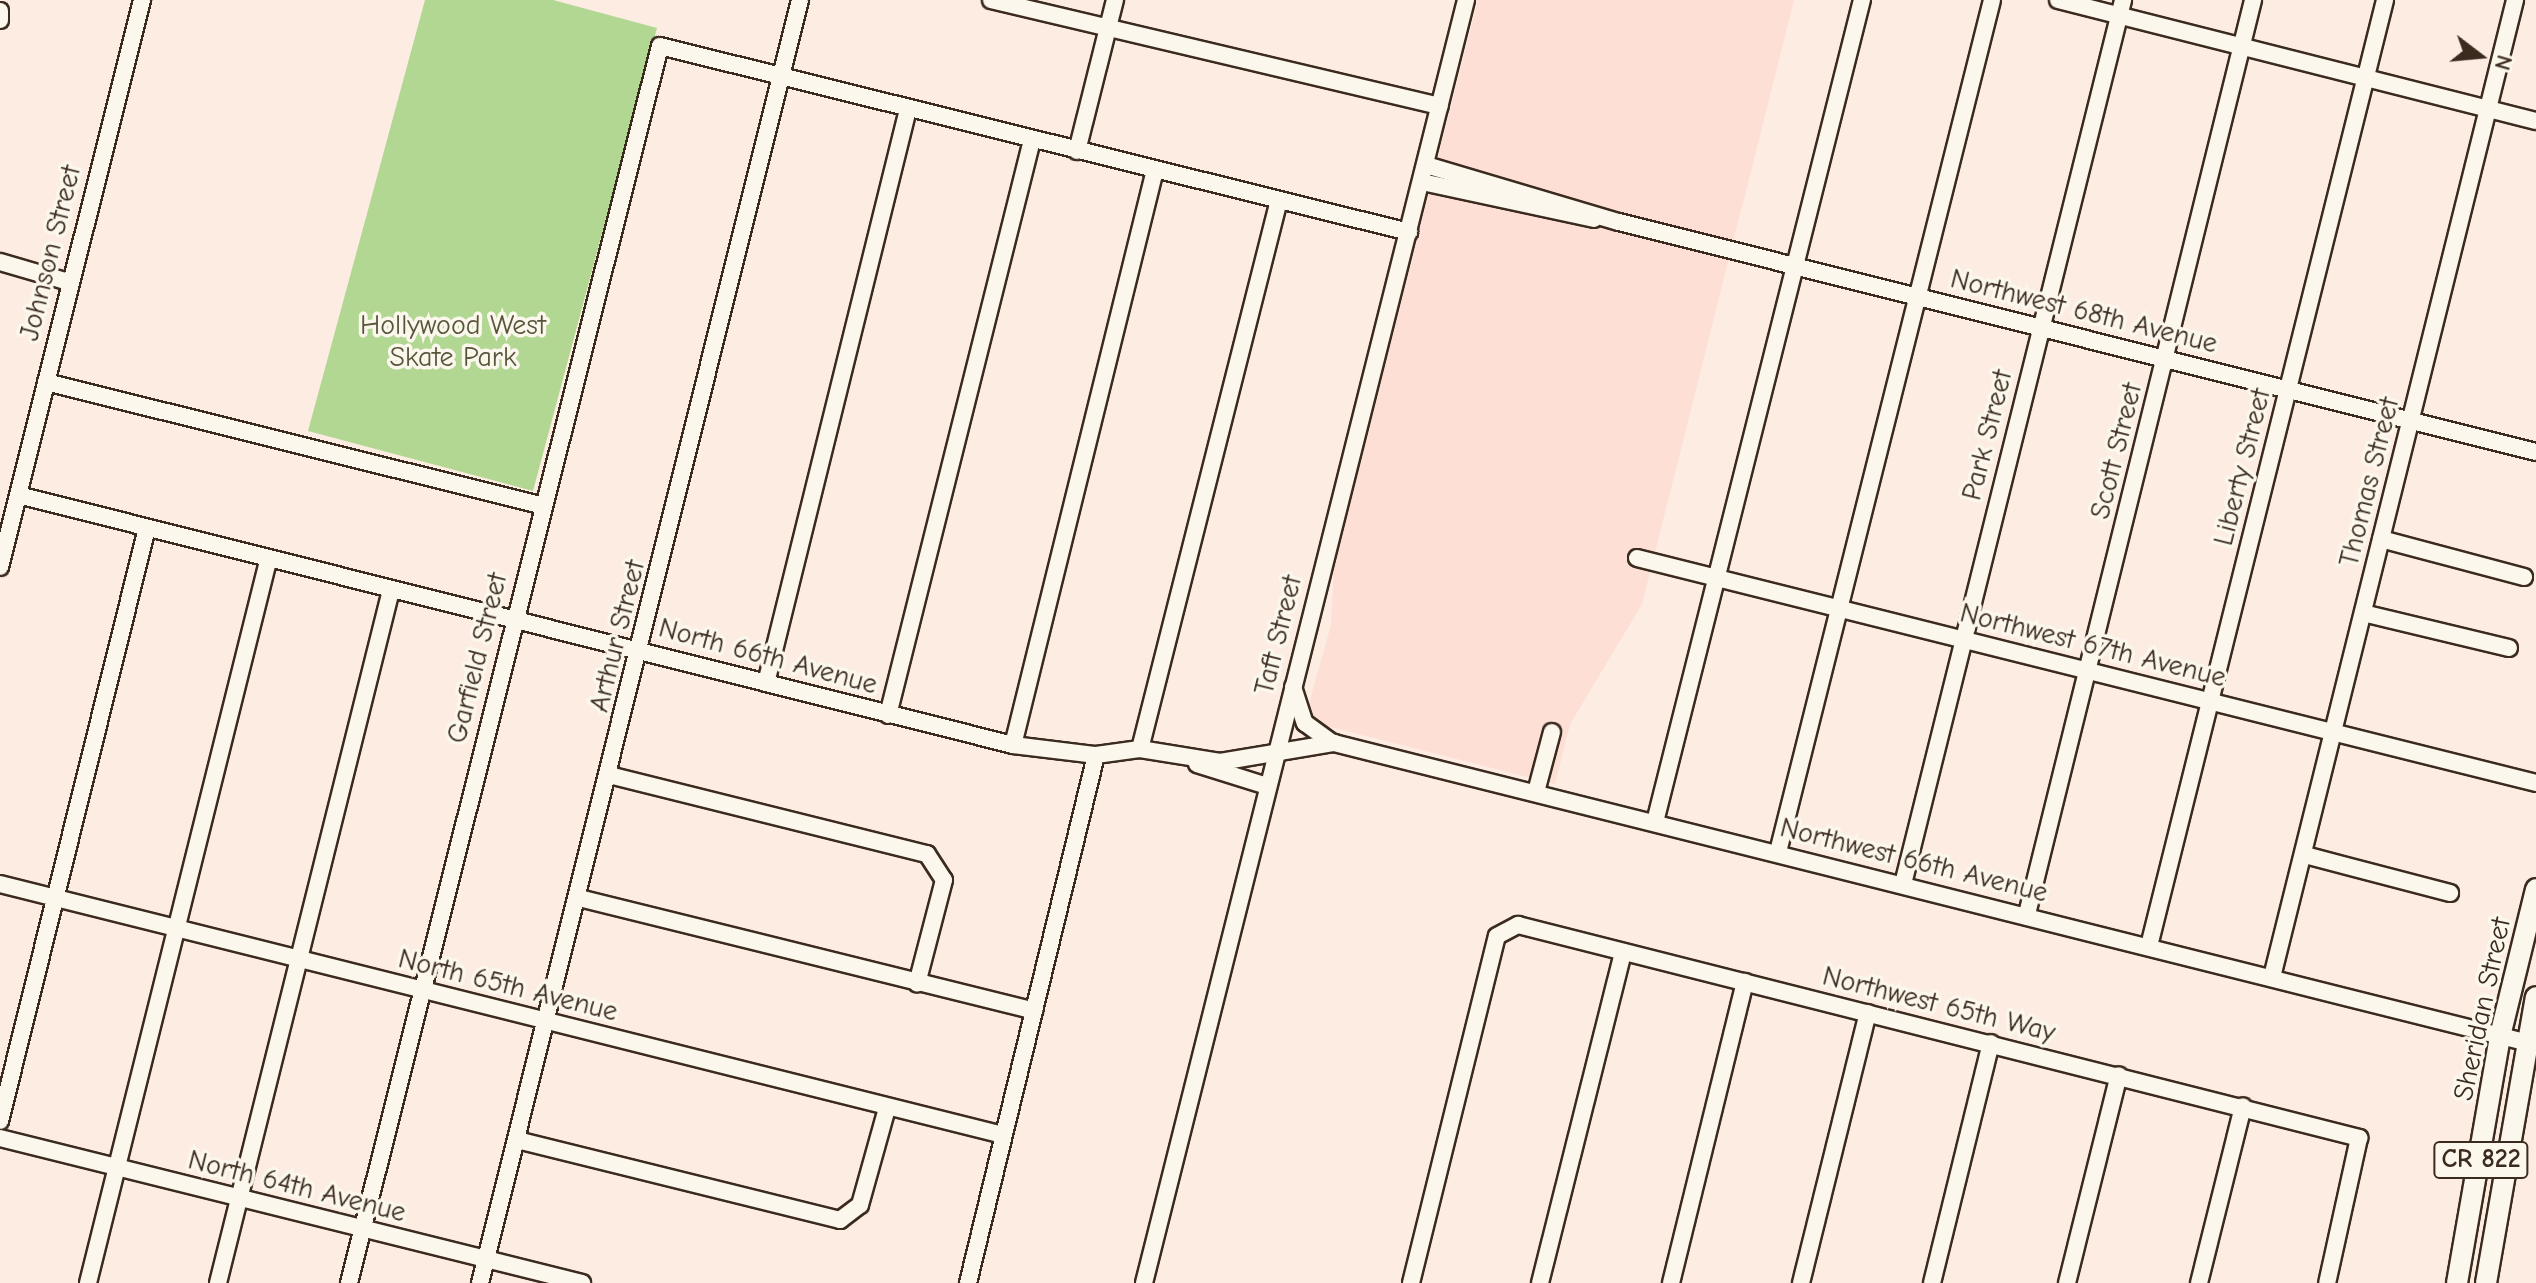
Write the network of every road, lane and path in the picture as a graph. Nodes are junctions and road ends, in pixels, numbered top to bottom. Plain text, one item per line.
1 (142, 0) edge
2 (800, 0) edge
3 (991, 0) edge
4 (1115, 0) edge
5 (1466, 0) edge
6 (1862, 0) edge
7 (1992, 0) edge
8 (2058, 0) edge
9 (2253, 0) edge
10 (2385, 0) edge
11 (2515, 0) edge
12 (2121, 8) edge
13 (1108, 29) junction
14 (2242, 46) junction
15 (780, 77) junction
16 (2365, 78) junction
17 (1440, 106) junction
18 (2487, 108) junction
19 (908, 109) junction
20 (2536, 121) edge
21 (1032, 140) junction
22 (1077, 151) junction
23 (1155, 170) junction
24 (1424, 173) junction
25 (1279, 200) junction
26 (1409, 232) junction
27 (0, 262) edge
28 (1794, 266) junction
29 (69, 282) junction
30 (1918, 297) junction
31 (2041, 328) junction
32 (2165, 358) junction
33 (46, 382) junction
34 (2289, 389) junction
35 (2411, 421) junction
36 (2536, 452) edge
37 (18, 495) junction
38 (540, 505) junction
39 (147, 528) junction
40 (2381, 539) junction
41 (1637, 558) dead end
42 (268, 561) junction
43 (0, 567) edge
44 (2524, 577) dead end
45 (1716, 578) junction
46 (391, 590) junction
47 (1840, 609) junction
48 (2363, 613) junction
49 (514, 620) junction
50 (1962, 640) junction
51 (2509, 648) dead end
52 (640, 650) junction
53 (2089, 671) junction
54 (766, 683) junction
55 (1292, 685) junction
56 (2210, 700) junction
57 (888, 715) junction
58 (2334, 731) junction
59 (1552, 732) dead end
60 (1334, 743) junction
61 (1013, 745) junction
62 (1277, 748) junction
63 (1140, 749) junction
64 (1096, 755) junction
65 (1186, 760) junction
66 (609, 775) junction
67 (2536, 783) edge
68 (1267, 786) junction
69 (1536, 792) junction
70 (1655, 822) junction
71 (1778, 852) junction
72 (2305, 855) junction
73 (0, 884) edge
74 (1903, 884) junction
75 (2536, 889) edge
76 (2450, 893) dead end
77 (56, 898) junction
78 (579, 898) junction
79 (2027, 914) junction
80 (177, 928) junction
81 (2149, 946) junction
82 (1623, 952) junction
83 (300, 960) junction
84 (2272, 977) junction
85 (1745, 982) junction
86 (917, 984) junction
87 (422, 990) junction
88 (2536, 997) edge
89 (1034, 1011) junction
90 (1868, 1013) junction
91 (548, 1021) junction
92 (2500, 1036) junction
93 (1991, 1043) junction
94 (2530, 1044) edge
95 (2119, 1075) junction
96 (2243, 1106) junction
97 (887, 1108) junction
98 (0, 1121) edge
99 (1003, 1135) junction
100 (0, 1138) edge
101 (517, 1140) junction
102 (117, 1169) junction
103 (240, 1199) junction
104 (363, 1229) junction
105 (486, 1257) junction
106 (88, 1283) edge
107 (218, 1283) edge
108 (349, 1283) edge
109 (480, 1283) edge
110 (582, 1283) edge
111 (968, 1283) edge
112 (1144, 1283) edge
113 (1411, 1283) edge
114 (1540, 1283) edge
115 (1671, 1283) edge
116 (1801, 1283) edge
117 (1932, 1283) edge
118 (2067, 1283) edge
119 (2199, 1283) edge
120 (2327, 1283) edge
121 (2457, 1283) edge
122 (2486, 1283) edge

1 - 29 street, Johnson Street
2 - 15 street, Arthur Street
3 - 13 street
4 - 13 street
5 - 17 street, Taft Street
6 - 28 street
7 - 30 street
8 - 12 street
9 - 14 street, Scott Street
10 - 16 street, Liberty Street
11 - 18 street, Thomas Street
12 - 14 street
12 - 31 street, Park Street
13 - 17 street
13 - 22 street
14 - 16 street
14 - 32 street, Scott Street
15 - 19 street
15 - 38 street, Garfield Street
15 - 52 street, Arthur Street
16 - 18 street
16 - 34 street, Liberty Street
17 - 24 street, Taft Street
18 - 20 street
18 - 35 street, Thomas Street
19 - 21 street
19 - 54 street
21 - 22 street
21 - 57 street
22 - 23 street
23 - 25 street
23 - 61 street
24 - 26 street, Taft Street
24 - 28 street, Northwest 68th Avenue
25 - 26 street
25 - 63 street
26 - 55 street, Taft Street
27 - 29 street
28 - 30 street, Northwest 68th Avenue
28 - 45 street
29 - 33 street, Johnson Street
30 - 31 street, Northwest 68th Avenue
30 - 47 street
31 - 32 street, Northwest 68th Avenue
31 - 50 street, Park Street
32 - 34 street, Northwest 68th Avenue
32 - 53 street, Scott Street
33 - 37 street, Johnson Street
33 - 38 street
34 - 35 street, Northwest 68th Avenue
34 - 56 street, Liberty Street
35 - 36 street, Northwest 68th Avenue
35 - 40 street, Thomas Street
37 - 39 street, North 66th Avenue
37 - 43 street, Johnson Street
38 - 49 street, Garfield Street
39 - 42 street, North 66th Avenue
39 - 77 street
40 - 44 street
40 - 48 street, Thomas Street
41 - 45 street, Northwest 67th Avenue
42 - 46 street, North 66th Avenue
42 - 80 street
45 - 47 street, Northwest 67th Avenue
45 - 70 street
46 - 49 street, North 66th Avenue
46 - 83 street
47 - 50 street, Northwest 67th Avenue
47 - 71 street
48 - 51 street
48 - 58 street, Thomas Street
49 - 52 street, North 66th Avenue
49 - 87 street, Garfield Street
50 - 53 street, Northwest 67th Avenue
50 - 74 street, Park Street
52 - 54 street, North 66th Avenue
52 - 66 street, Arthur Street
53 - 56 street, Northwest 67th Avenue
53 - 79 street, Scott Street
54 - 57 street, North 66th Avenue
55 - 60 street
55 - 62 street, Taft Street
56 - 58 street, Northwest 67th Avenue
56 - 81 street, Liberty Street
57 - 61 street, North 66th Avenue
58 - 67 street, Northwest 67th Avenue
58 - 72 street, Thomas Street
59 - 69 street
60 - 62 street, Northwest 66th Avenue
60 - 69 street, Northwest 66th Avenue
61 - 64 street, North 66th Avenue
62 - 65 street, North 66th Avenue
62 - 68 street, Taft Street
63 - 64 street, North 66th Avenue
63 - 65 street, North 66th Avenue
64 - 89 street
65 - 68 street
66 - 78 street, Arthur Street
66 - 86 street
68 - 112 street, Taft Street
69 - 70 street, Northwest 66th Avenue
70 - 71 street, Northwest 66th Avenue
71 - 74 street, Northwest 66th Avenue
72 - 76 street
72 - 84 street, Thomas Street
73 - 77 street, North 65th Avenue
74 - 79 street, Northwest 66th Avenue
75 - 92 main road, Sheridan Street / CR 822
77 - 80 street, North 65th Avenue
77 - 98 street
78 - 86 street
78 - 91 street, Arthur Street
79 - 81 street, Northwest 66th Avenue
80 - 83 street, North 65th Avenue
80 - 102 street
81 - 84 street, Northwest 66th Avenue
82 - 85 street, Northwest 65th Way
82 - 113 street, Northwest 65th Way
82 - 114 street
83 - 87 street, North 65th Avenue
83 - 103 street
84 - 92 street, Northwest 66th Avenue
85 - 90 street, Northwest 65th Way
85 - 115 street
86 - 89 street
87 - 91 street, North 65th Avenue
87 - 104 street, Garfield Street
88 - 94 main road, Sheridan Street / CR 822
89 - 99 street
90 - 93 street, Northwest 65th Way
90 - 116 street
91 - 97 street, North 65th Avenue
91 - 101 street, Arthur Street
92 - 94 street, Northwest 66th Avenue
92 - 121 main road, Sheridan Street / CR 822
93 - 95 street, Northwest 65th Way
93 - 117 street
94 - 122 main road, Sheridan Street / CR 822
95 - 96 street, Northwest 65th Way
95 - 118 street
96 - 119 street
96 - 120 street, Northwest 65th Way
97 - 99 street, North 65th Avenue
97 - 101 street
99 - 111 street
100 - 102 street, North 64th Avenue
101 - 105 street, Arthur Street
102 - 103 street, North 64th Avenue
102 - 106 street
103 - 104 street, North 64th Avenue
103 - 107 street
104 - 105 street, North 64th Avenue
104 - 108 street, Garfield Street
105 - 109 street, Arthur Street
105 - 110 street, North 64th Avenue

